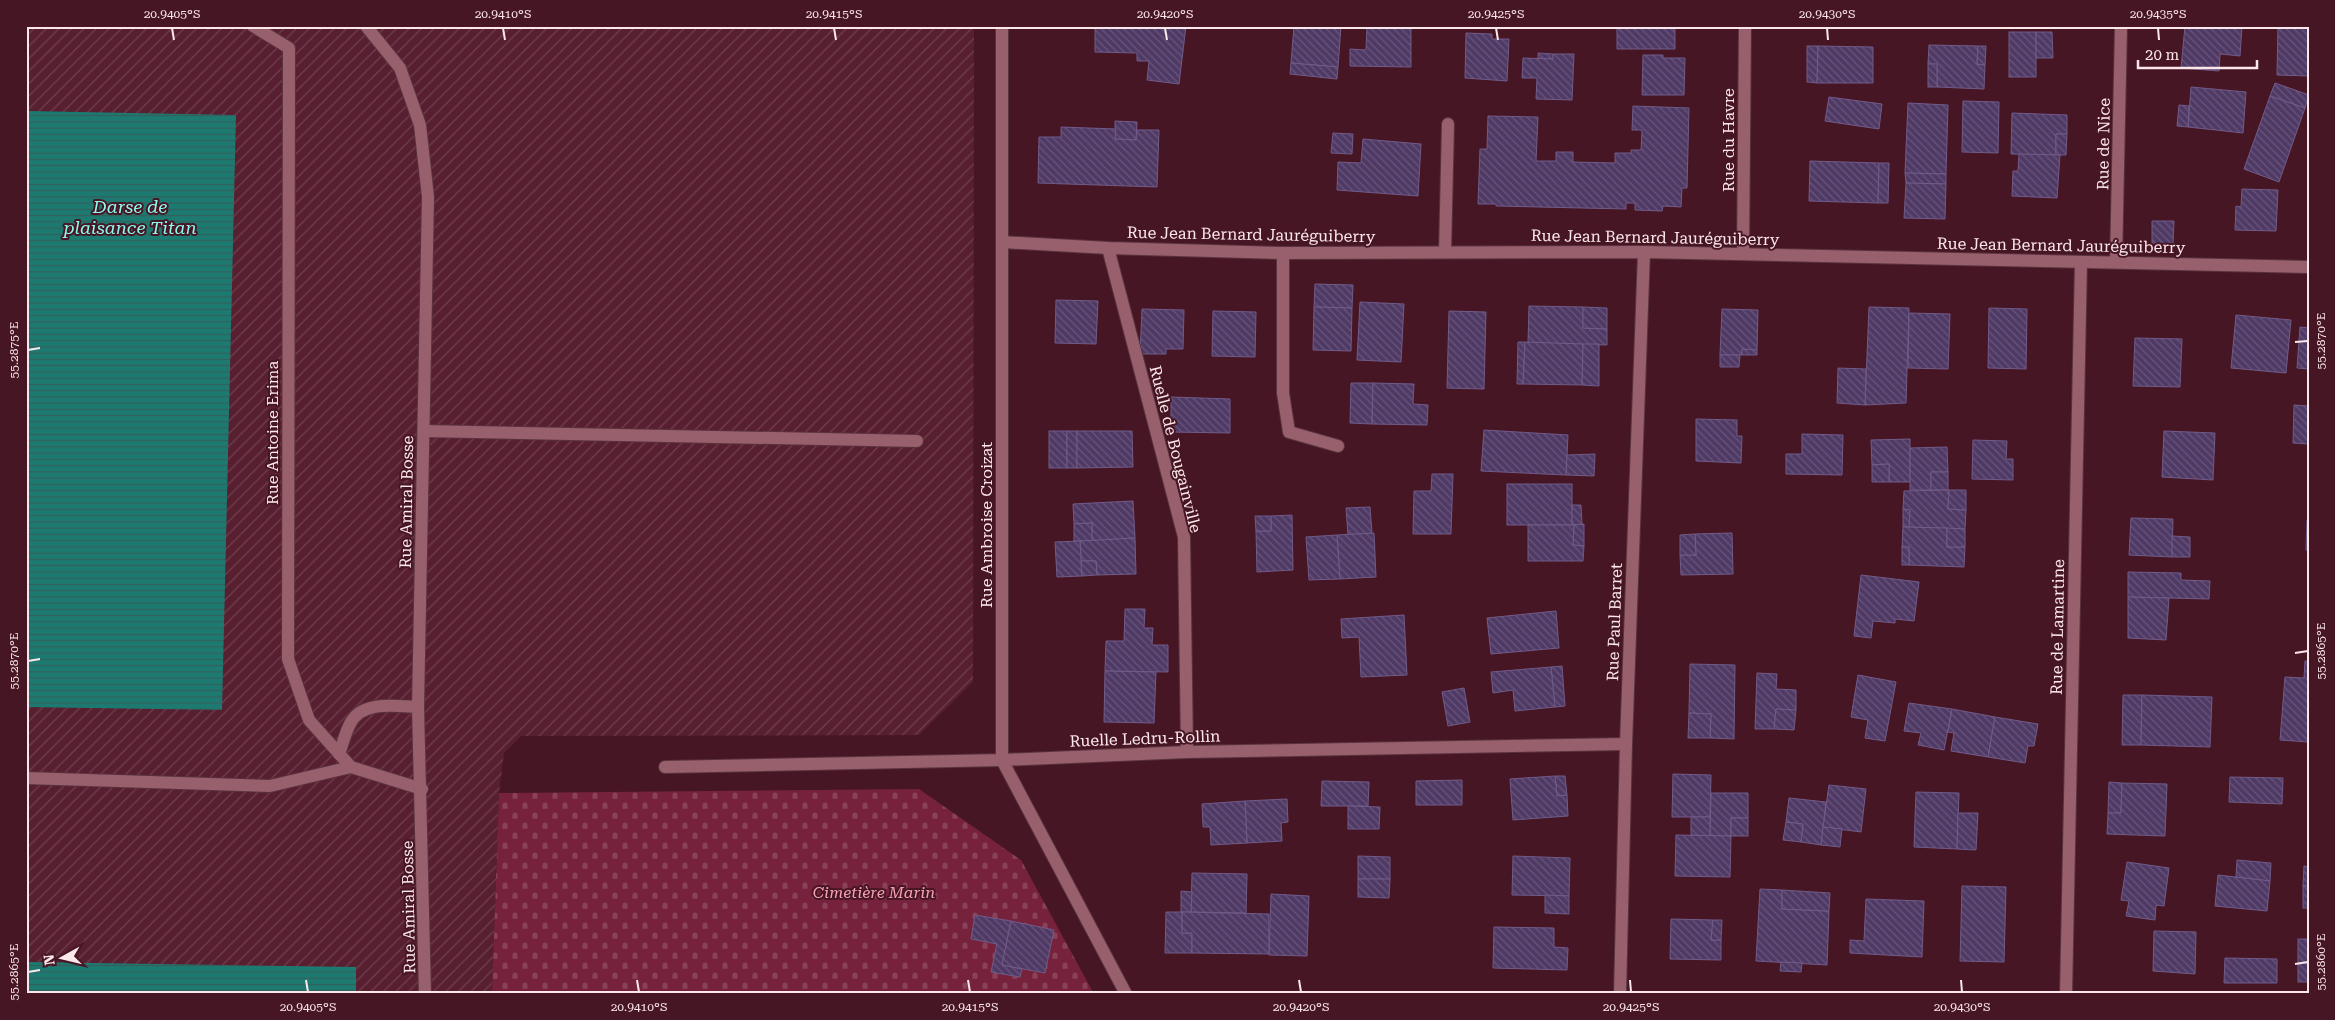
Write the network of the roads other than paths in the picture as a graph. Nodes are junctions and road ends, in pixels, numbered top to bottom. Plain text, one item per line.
1 (253, 26) edge
2 (366, 26) edge
3 (1002, 26) edge
4 (1745, 26) edge
5 (2121, 26) edge
6 (1448, 124) dead end
7 (1002, 242) junction
8 (1108, 248) junction
9 (1445, 252) junction
10 (1644, 252) junction
11 (1283, 253) junction
12 (1743, 254) junction
13 (2081, 262) junction
14 (2116, 262) junction
15 (2309, 267) edge
16 (424, 431) junction
17 (917, 441) dead end
18 (1338, 446) dead end
19 (418, 708) junction
20 (1626, 744) junction
21 (1187, 752) junction
22 (339, 754) junction
23 (1002, 760) junction
24 (351, 767) junction
25 (665, 767) dead end
26 (26, 778) edge
27 (422, 789) junction
28 (426, 994) edge
29 (1126, 994) edge
30 (1620, 994) edge
31 (2066, 994) edge

1 - 22 street, Rue Antoine Erima
2 - 16 street, Rue Amiral Bosse
3 - 7 street, Rue Ambroise Croizat
4 - 12 street, Rue du Havre
5 - 14 street, Rue de Nice
6 - 9 street
7 - 8 street, Rue Jean Bernard Jauréguiberry
7 - 23 street, Rue Ambroise Croizat
8 - 11 street, Rue Jean Bernard Jauréguiberry
8 - 21 street, Ruelle de Bougainville
9 - 10 street, Rue Jean Bernard Jauréguiberry
9 - 11 street, Rue Jean Bernard Jauréguiberry
10 - 12 street, Rue Jean Bernard Jauréguiberry
10 - 20 street, Rue Paul Barret
11 - 18 street
12 - 13 street, Rue Jean Bernard Jauréguiberry
13 - 14 street, Rue Jean Bernard Jauréguiberry
13 - 31 street, Rue de Lamartine
14 - 15 street, Rue Jean Bernard Jauréguiberry
16 - 17 street
16 - 19 street, Rue Amiral Bosse
19 - 22 street
19 - 27 street, Rue Amiral Bosse
20 - 21 street, Ruelle Ledru-Rollin
20 - 30 street, Rue Paul Barret
21 - 23 street, Ruelle Ledru-Rollin
22 - 24 street, Rue Antoine Erima
23 - 25 street, Ruelle Ledru-Rollin
23 - 29 street, Rue Ambroise Croizat
24 - 26 street
24 - 27 street
27 - 28 street, Rue Amiral Bosse

